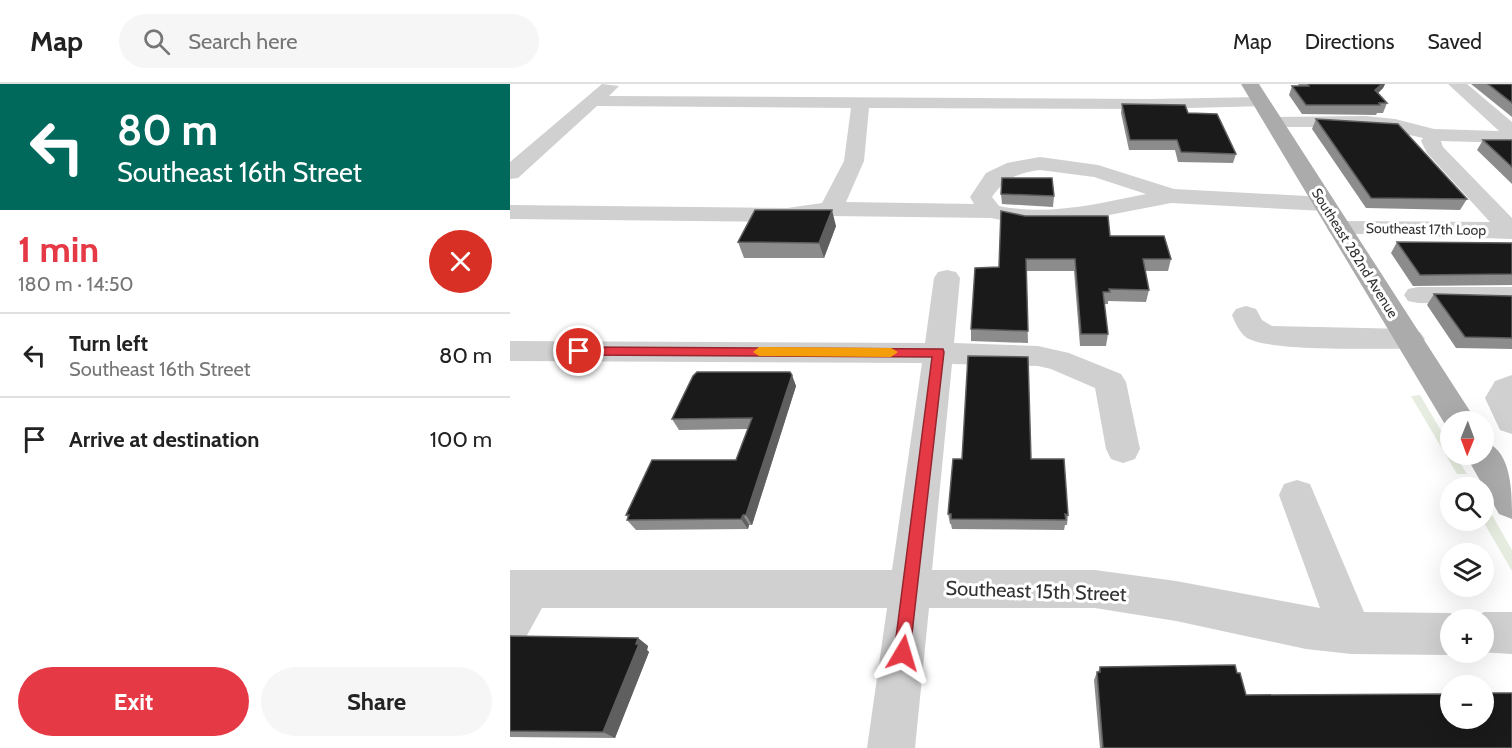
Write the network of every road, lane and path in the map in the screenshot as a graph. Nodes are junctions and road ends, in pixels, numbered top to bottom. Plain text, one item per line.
1 (613, 84) edge
2 (1457, 84) edge
3 (593, 101) junction
4 (861, 102) junction
5 (1261, 102) edge
6 (1512, 132) edge
7 (1434, 135) junction
8 (1512, 137) edge
9 (510, 173) edge
10 (1171, 196) junction
11 (1325, 204) junction
12 (831, 209) junction
13 (991, 211) junction
14 (510, 212) edge
15 (1339, 228) junction
16 (1511, 230) edge
17 (947, 278) dead end
18 (1418, 294) dead end
19 (1512, 296) edge
20 (1246, 315) dead end
21 (1410, 339) junction
22 (510, 351) edge
23 (938, 352) junction
24 (1512, 386) edge
25 (1454, 411) edge
26 (1512, 421) edge
27 (1123, 449) dead end
28 (1489, 465) edge
29 (1297, 495) dead end
30 (1512, 503) edge
31 (910, 588) junction
32 (520, 589) edge
33 (510, 624) edge
34 (1351, 633) junction
35 (1494, 633) edge
36 (1512, 633) edge
37 (1440, 634) edge
38 (891, 748) edge

1 - 3 street
2 - 6 street
3 - 4 street
3 - 9 street
4 - 5 street
4 - 12 street
5 - 7 street
5 - 11 main road, Southeast 282nd Avenue
7 - 8 street
7 - 16 street
10 - 11 street
10 - 13 street
10 - 13 street
11 - 15 main road, Southeast 282nd Avenue
12 - 13 street
12 - 14 street
15 - 16 street, Southeast 17th Loop
15 - 21 main road, Southeast 282nd Avenue
17 - 23 street
18 - 19 street
20 - 21 street
21 - 25 main road, Southeast 282nd Avenue
22 - 23 street
23 - 27 street
23 - 31 street
24 - 26 street
28 - 30 main road
29 - 34 street
31 - 32 street, Southeast 15th Street
31 - 34 street, Southeast 15th Street
31 - 38 street
32 - 33 street
34 - 37 street, Southeast 15th Street
35 - 36 street

